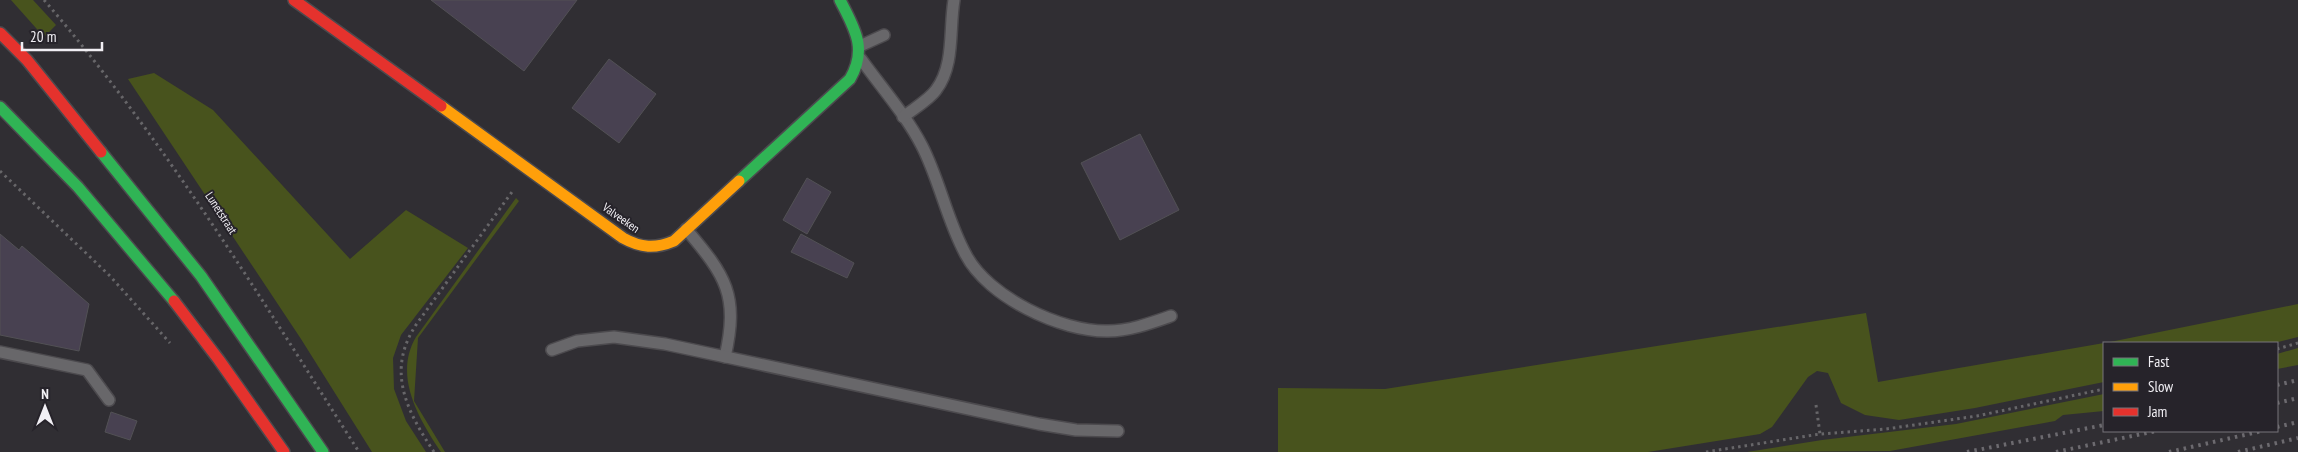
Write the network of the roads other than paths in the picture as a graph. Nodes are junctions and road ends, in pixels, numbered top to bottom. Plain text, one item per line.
1 (294, 0) edge
2 (840, 0) edge
3 (954, 0) edge
4 (0, 33) edge
5 (884, 35) dead end
6 (860, 46) junction
7 (860, 58) junction
8 (0, 107) edge
9 (903, 117) junction
10 (686, 229) junction
11 (1171, 316) dead end
12 (552, 350) dead end
13 (0, 352) edge
14 (725, 357) junction
15 (109, 400) dead end
16 (1118, 431) dead end
17 (284, 452) edge
18 (323, 452) edge

1 - 10 main road, Valveeken
2 - 6 main road, Valveeken
3 - 9 lane
4 - 18 main road
5 - 6 lane
6 - 7 main road, Valveeken
7 - 9 lane
7 - 10 main road, Valveeken
8 - 17 main road
9 - 11 lane
10 - 14 lane
12 - 14 lane
13 - 15 lane
14 - 16 lane

